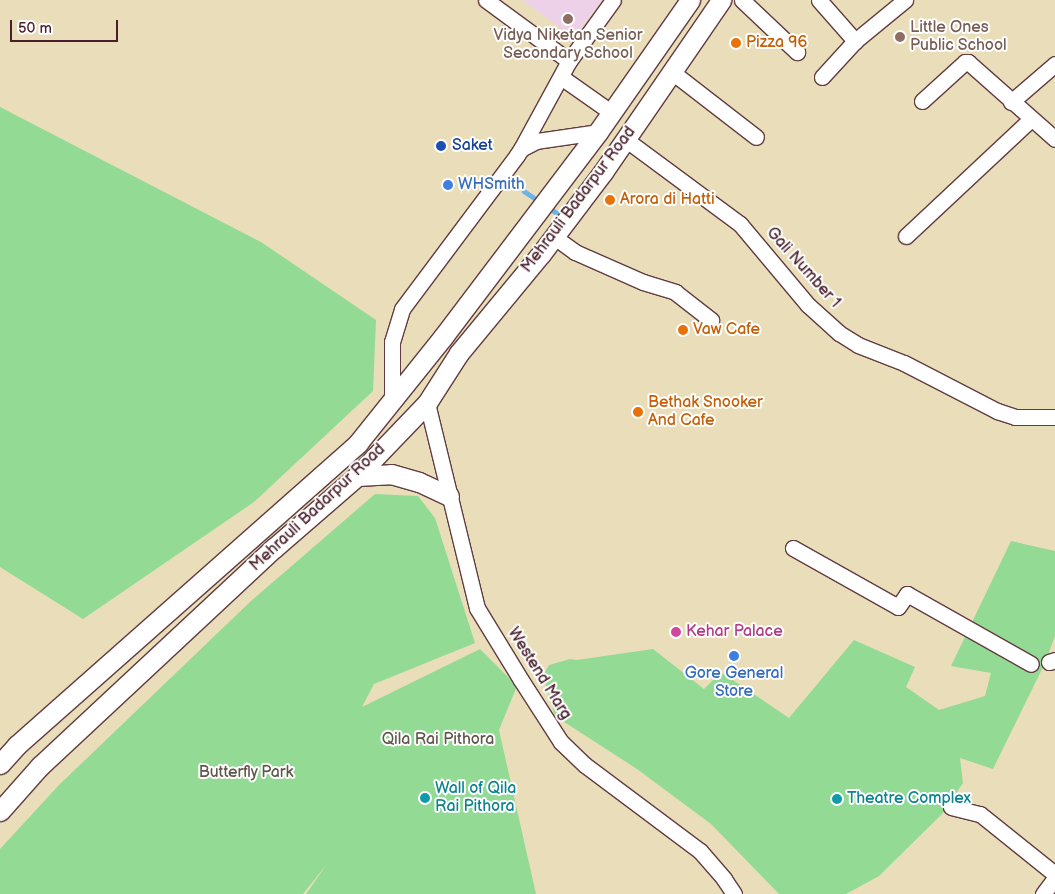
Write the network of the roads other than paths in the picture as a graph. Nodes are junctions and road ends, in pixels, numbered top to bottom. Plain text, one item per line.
1 (486, 0) edge
2 (612, 0) edge
3 (690, 0) edge
4 (721, 0) edge
5 (742, 0) edge
6 (819, 0) edge
7 (905, 0) edge
8 (856, 41) junction
9 (797, 52) dead end
10 (569, 61) junction
11 (1055, 64) edge
12 (672, 72) junction
13 (822, 76) dead end
14 (561, 77) junction
15 (922, 101) dead end
16 (1011, 102) junction
17 (612, 113) junction
18 (1032, 119) junction
19 (598, 132) junction
20 (756, 137) dead end
21 (625, 139) junction
22 (1055, 139) edge
23 (521, 149) junction
24 (553, 236) junction
25 (906, 236) dead end
26 (711, 320) dead end
27 (392, 400) junction
28 (427, 403) junction
29 (1055, 417) edge
30 (358, 476) junction
31 (449, 496) junction
32 (793, 548) dead end
33 (1031, 664) dead end
34 (0, 764) edge
35 (951, 808) dead end
36 (0, 812) edge
37 (1055, 874) edge
38 (1055, 878) edge
39 (734, 894) edge
40 (1042, 894) edge

1 - 10 street
2 - 10 street
3 - 17 main road, Mehrauli Badarpur Road
4 - 12 main road, Mehrauli Badarpur Road
5 - 9 street
6 - 8 street
7 - 8 street
8 - 13 street
10 - 14 street
11 - 16 street
12 - 20 street
12 - 21 main road, Mehrauli Badarpur Road
14 - 17 street
14 - 23 street
15 - 16 street
16 - 18 street
17 - 19 main road, Mehrauli Badarpur Road
18 - 22 street
18 - 25 street
19 - 23 street
19 - 27 main road, Mehrauli Badarpur Road
21 - 24 main road, Mehrauli Badarpur Road
21 - 29 street, Gali Number 1
23 - 27 street
24 - 26 street
24 - 28 main road, Mehrauli Badarpur Road
27 - 34 main road, Mehrauli Badarpur Road
28 - 30 main road, Mehrauli Badarpur Road
28 - 31 street, Westend Marg
30 - 31 main road
30 - 36 main road, Mehrauli Badarpur Road
31 - 39 street, Westend Marg
32 - 33 street
35 - 37 street
38 - 40 street

